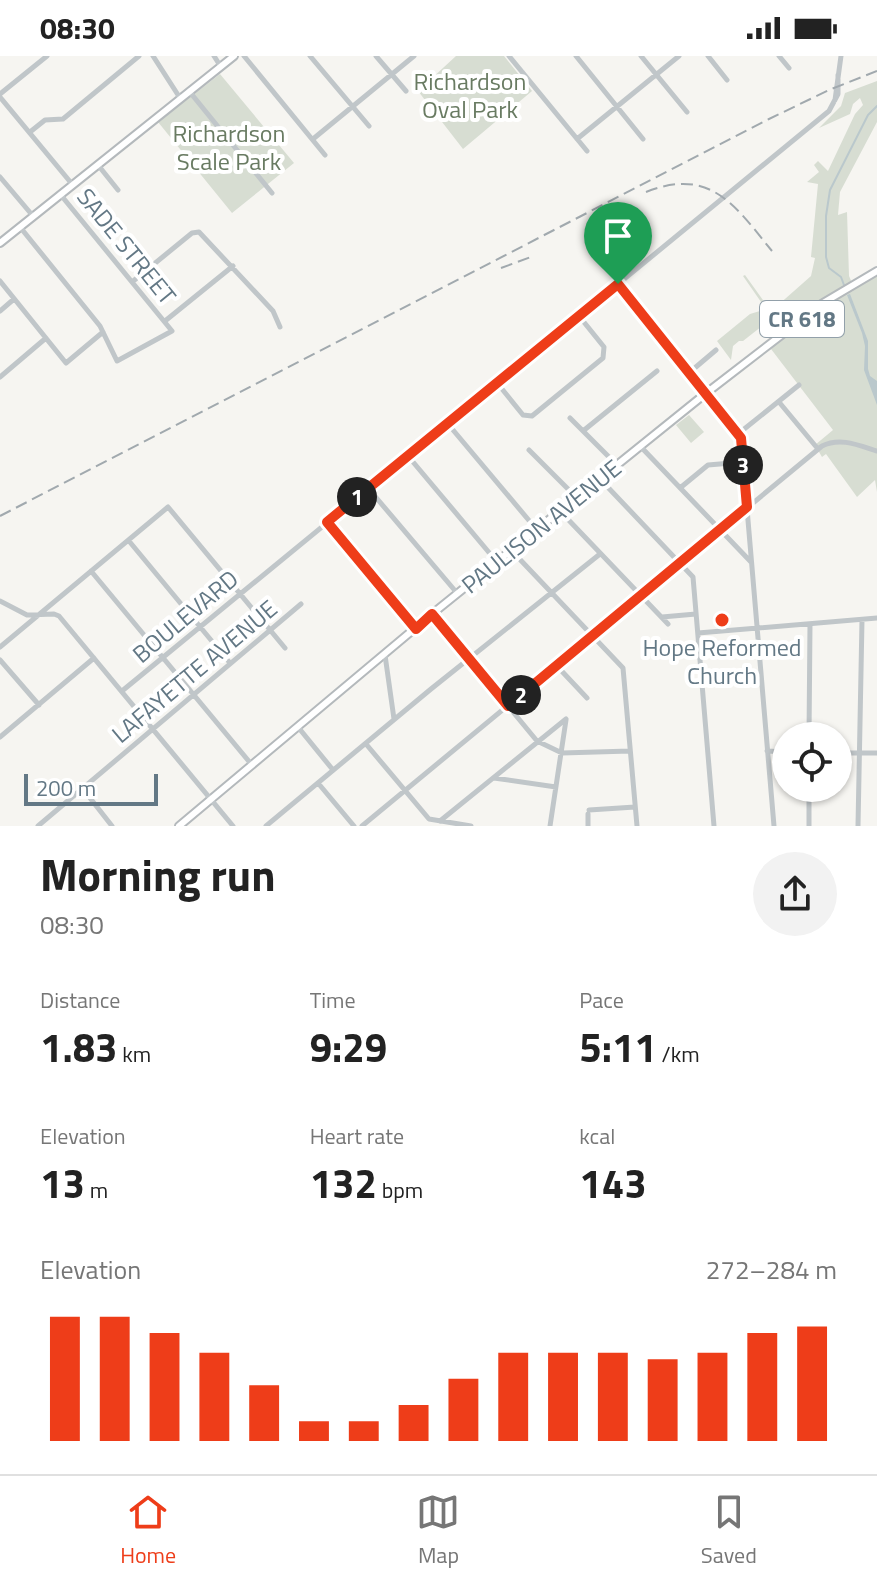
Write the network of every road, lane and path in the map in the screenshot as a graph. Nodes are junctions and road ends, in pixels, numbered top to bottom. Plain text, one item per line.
1 (47, 56) edge
2 (139, 56) edge
3 (153, 56) edge
4 (214, 56) edge
5 (234, 56) edge
6 (244, 56) edge
7 (310, 56) edge
8 (376, 56) edge
9 (414, 56) edge
10 (509, 56) edge
11 (576, 56) edge
12 (641, 56) edge
13 (679, 56) edge
14 (708, 56) edge
15 (779, 56) edge
16 (793, 56) edge
17 (841, 56) edge
18 (221, 67) junction
19 (656, 74) junction
20 (392, 75) junction
21 (727, 80) dead end
22 (189, 91) junction
23 (406, 91) dead end
24 (0, 95) edge
25 (180, 98) junction
26 (353, 107) junction
27 (617, 107) junction
28 (687, 112) dead end
29 (369, 126) dead end
30 (30, 132) junction
31 (313, 139) junction
32 (577, 139) junction
33 (643, 139) dead end
34 (587, 151) dead end
35 (325, 155) dead end
36 (97, 164) junction
37 (0, 177) edge
38 (72, 184) junction
39 (118, 190) dead end
40 (272, 193) dead end
41 (60, 194) junction
42 (33, 216) junction
43 (20, 227) junction
44 (0, 243) edge
45 (233, 266) junction
46 (877, 271) edge
47 (0, 281) edge
48 (132, 282) junction
49 (618, 284) junction
50 (14, 299) junction
51 (0, 311) edge
52 (579, 316) junction
53 (165, 321) junction
54 (280, 327) dead end
55 (103, 332) junction
56 (46, 338) junction
57 (716, 350) dead end
58 (657, 371) dead end
59 (690, 372) junction
60 (0, 377) edge
61 (498, 384) junction
62 (799, 385) dead end
63 (705, 394) junction
64 (779, 402) junction
65 (570, 418) dead end
66 (448, 424) junction
67 (583, 431) junction
68 (738, 434) junction
69 (641, 447) junction
70 (818, 449) junction
71 (529, 450) dead end
72 (877, 451) edge
73 (408, 456) junction
74 (743, 462) junction
75 (618, 466) junction
76 (600, 479) junction
77 (368, 488) junction
78 (680, 488) junction
79 (577, 498) junction
80 (747, 507) junction
81 (560, 511) junction
82 (327, 522) junction
83 (537, 530) junction
84 (720, 530) junction
85 (129, 541) junction
86 (511, 550) junction
87 (600, 554) junction
88 (497, 562) junction
89 (680, 563) junction
90 (752, 563) junction
91 (91, 571) junction
92 (457, 593) junction
93 (551, 593) junction
94 (240, 594) junction
95 (640, 596) junction
96 (0, 601) edge
97 (301, 604) dead end
98 (432, 614) junction
99 (696, 614) junction
100 (39, 615) junction
101 (661, 617) junction
102 (877, 618) edge
103 (862, 620) junction
104 (668, 624) dead end
105 (810, 624) junction
106 (200, 627) junction
107 (757, 628) junction
108 (416, 629) junction
109 (270, 630) junction
110 (698, 633) junction
111 (592, 635) junction
112 (0, 647) edge
113 (285, 648) dead end
114 (385, 655) junction
115 (162, 657) junction
116 (94, 658) junction
117 (469, 659) junction
118 (0, 660) edge
119 (230, 663) junction
120 (556, 665) junction
121 (122, 691) junction
122 (192, 694) junction
123 (587, 698) dead end
124 (39, 705) junction
125 (508, 706) junction
126 (394, 720) junction
127 (809, 722) edge
128 (298, 727) junction
129 (152, 729) junction
130 (0, 737) edge
131 (537, 741) junction
132 (366, 744) junction
133 (630, 751) junction
134 (767, 751) junction
135 (772, 751) edge
136 (562, 753) junction
137 (852, 753) edge
138 (860, 753) junction
139 (877, 753) edge
140 (252, 765) junction
141 (333, 770) junction
142 (493, 778) junction
143 (318, 783) junction
144 (556, 787) junction
145 (83, 789) junction
146 (405, 791) junction
147 (211, 800) junction
148 (809, 802) edge
149 (635, 807) junction
150 (440, 821) junction
151 (463, 825) edge
152 (38, 826) edge
153 (112, 826) edge
154 (179, 826) edge
155 (233, 826) edge
156 (266, 826) edge
157 (354, 826) edge
158 (362, 826) edge
159 (471, 826) edge
160 (550, 826) edge
161 (588, 826) edge
162 (637, 826) edge
163 (714, 826) edge
164 (774, 826) edge
165 (809, 826) edge
166 (858, 826) edge

1 - 24 street
2 - 30 street
3 - 25 street
4 - 18 street
5 - 18 main road
6 - 31 street
7 - 26 street
8 - 20 street
9 - 20 street
10 - 32 street
11 - 27 street
12 - 19 street
13 - 19 street
14 - 21 street
15 - 16 street
17 - 49 street, BOULEVARD
18 - 22 main road
19 - 27 street
19 - 28 street
20 - 23 street
20 - 26 street
22 - 25 main road
22 - 40 street
24 - 30 street
25 - 36 main road
26 - 29 street
26 - 31 street
27 - 32 street
27 - 33 street
30 - 38 street
31 - 35 street
32 - 34 street
36 - 38 main road
36 - 39 street
37 - 42 street
38 - 41 main road
41 - 42 main road
41 - 48 street, SADE STREET
42 - 43 main road
43 - 44 main road
43 - 55 street
45 - 48 street
45 - 53 street
45 - 54 street
46 - 63 main road, PAULISON AVENUE / CR 618
47 - 50 street
48 - 53 street, SADE STREET
49 - 52 street, BOULEVARD
49 - 59 street
50 - 51 street
50 - 56 street
52 - 61 street, BOULEVARD
52 - 61 street
53 - 55 street
55 - 56 street
56 - 60 street
57 - 59 street
58 - 67 street
59 - 63 street
61 - 66 street, BOULEVARD
62 - 64 street
63 - 68 street
63 - 69 main road, PAULISON AVENUE / CR 618
64 - 68 street
64 - 70 street
65 - 67 street
66 - 73 street, BOULEVARD
66 - 83 street
67 - 75 street
68 - 74 street
69 - 75 main road, PAULISON AVENUE / CR 618
69 - 78 street
70 - 72 street
70 - 80 street
71 - 79 street
73 - 77 street, BOULEVARD
73 - 88 street
74 - 78 street
74 - 80 street
75 - 76 main road, PAULISON AVENUE / CR 618
76 - 79 main road, PAULISON AVENUE / CR 618
76 - 89 street
77 - 82 street, BOULEVARD
77 - 92 street
78 - 84 street
79 - 81 main road, PAULISON AVENUE / CR 618
80 - 84 street
80 - 90 street
81 - 83 main road, PAULISON AVENUE / CR 618
81 - 87 street
82 - 94 street, BOULEVARD
82 - 108 street
83 - 86 main road, PAULISON AVENUE / CR 618
84 - 89 street
84 - 90 street
85 - 91 street
85 - 94 street
85 - 106 street
86 - 88 main road, PAULISON AVENUE / CR 618
86 - 93 street
87 - 93 street
87 - 95 street
88 - 92 main road, PAULISON AVENUE / CR 618
89 - 95 street
89 - 99 street
90 - 107 street
91 - 100 street
91 - 115 street
92 - 98 main road, PAULISON AVENUE / CR 618
93 - 111 street
93 - 117 street
94 - 106 street, BOULEVARD
94 - 109 street
95 - 101 street
95 - 111 street
96 - 100 street
97 - 109 street, LAFAYETTE AVENUE
98 - 108 main road, PAULISON AVENUE / CR 618
98 - 117 street
99 - 101 street
99 - 110 street
100 - 112 street
100 - 116 street
101 - 104 street
102 - 103 street
103 - 105 street
103 - 138 street
105 - 107 street
105 - 127 street
106 - 115 street, BOULEVARD
106 - 119 street
107 - 110 street
107 - 134 street
108 - 114 main road, PAULISON AVENUE / CR 618
109 - 113 street
109 - 119 street, LAFAYETTE AVENUE
110 - 163 street
111 - 120 street
111 - 133 street
114 - 126 street
114 - 128 main road, PAULISON AVENUE / CR 618
115 - 121 street, BOULEVARD
115 - 122 street
116 - 121 street
116 - 124 street, BOULEVARD
117 - 125 street
117 - 126 street
118 - 124 street
119 - 122 street, LAFAYETTE AVENUE
120 - 123 street
120 - 125 street
121 - 129 street
122 - 129 street, LAFAYETTE AVENUE
122 - 140 street
124 - 130 street, BOULEVARD
125 - 131 street
125 - 146 street
126 - 132 street
128 - 140 main road, PAULISON AVENUE / CR 618
128 - 141 street
129 - 145 street, LAFAYETTE AVENUE
129 - 147 street
131 - 136 street
131 - 136 street
131 - 142 street
132 - 141 street
132 - 146 street
133 - 136 street
133 - 149 street
134 - 135 street
134 - 164 street
136 - 144 street
137 - 138 street
138 - 139 street
138 - 166 street
140 - 147 main road, PAULISON AVENUE / CR 618
141 - 143 street
142 - 144 street
142 - 150 street
143 - 156 street
143 - 157 street
144 - 160 street
145 - 152 street, LAFAYETTE AVENUE
145 - 153 street
146 - 150 street
146 - 158 street
147 - 154 main road, PAULISON AVENUE / CR 618
147 - 155 street
148 - 165 street
149 - 161 street
149 - 162 street
150 - 151 street
151 - 159 street

